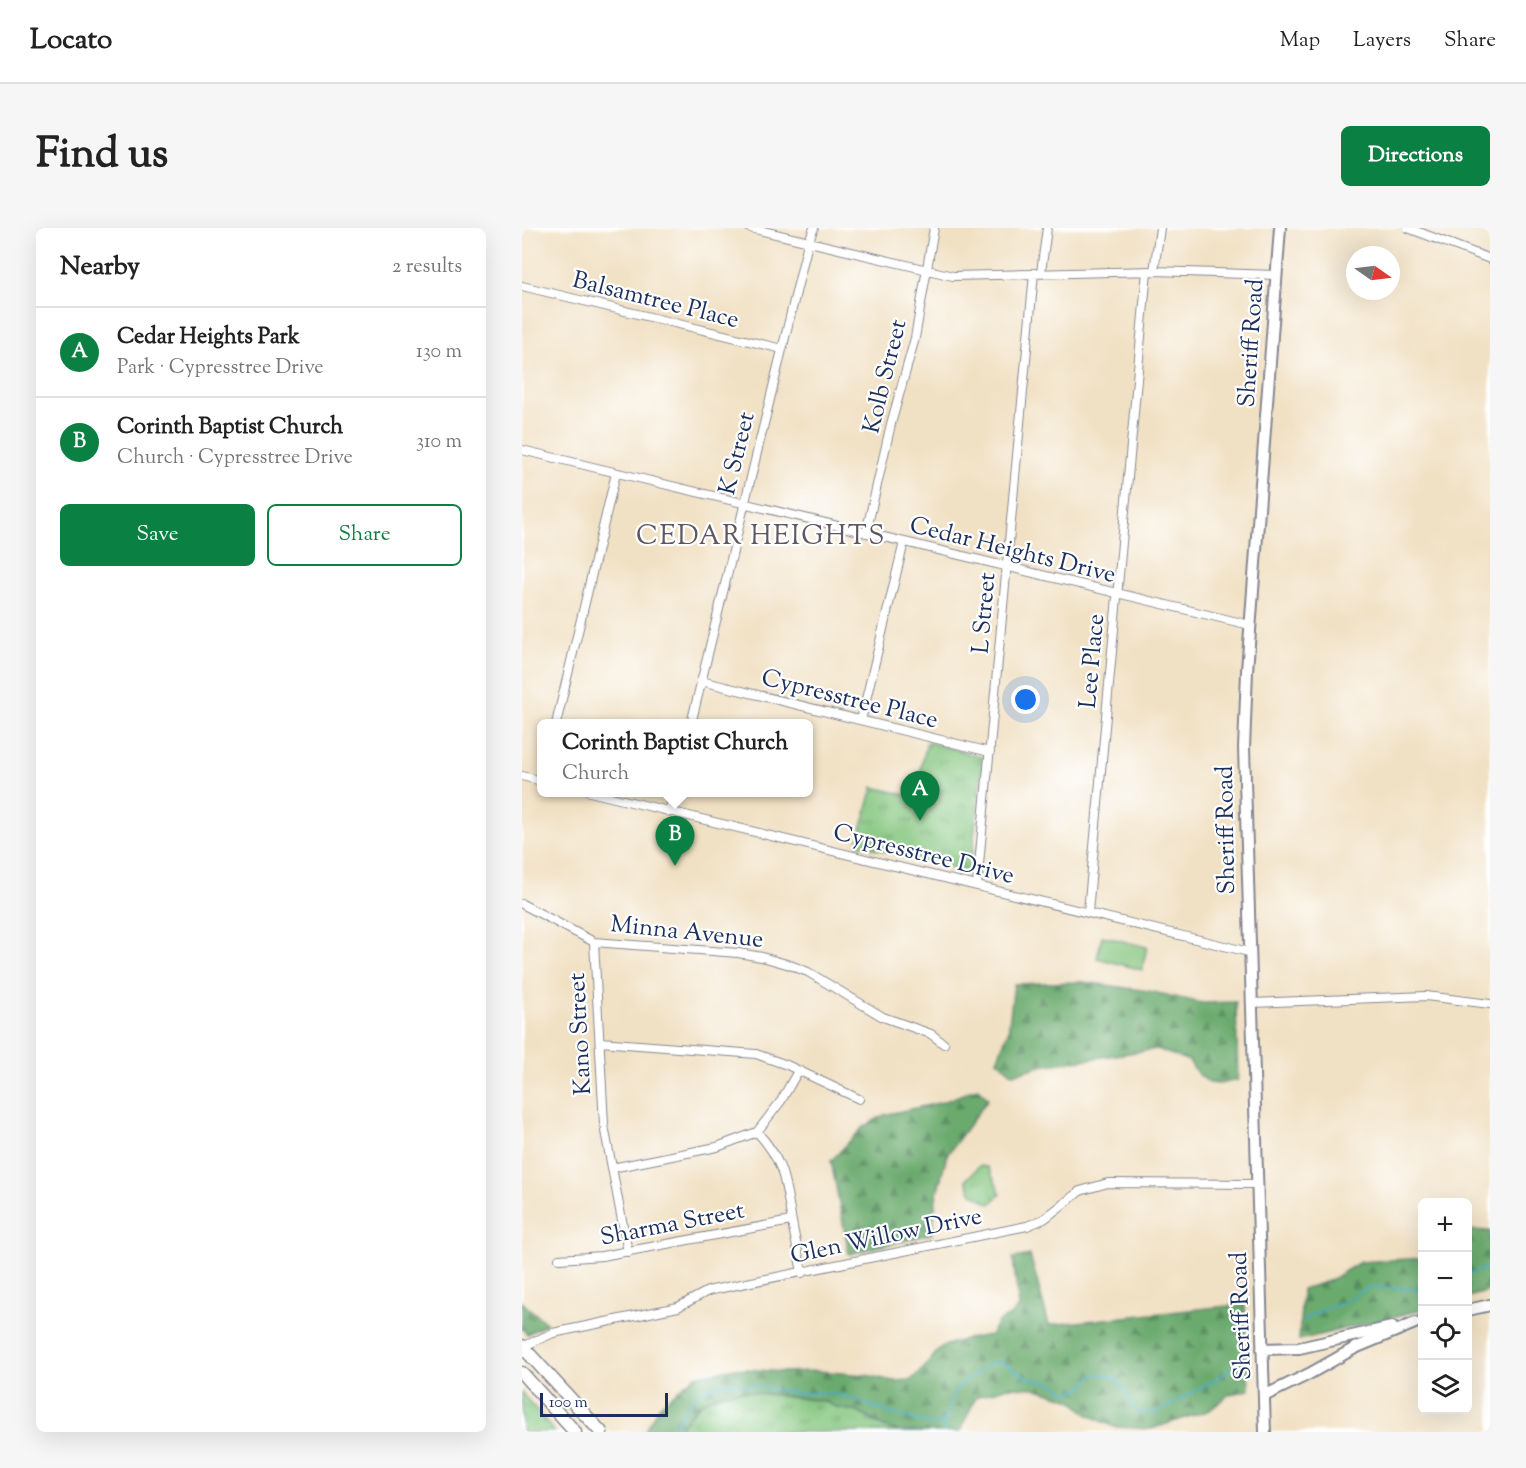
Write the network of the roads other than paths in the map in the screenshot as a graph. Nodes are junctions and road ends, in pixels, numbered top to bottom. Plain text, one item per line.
1 (750, 228) edge
2 (814, 228) edge
3 (934, 228) edge
4 (1047, 228) edge
5 (1160, 228) edge
6 (1280, 228) edge
7 (1408, 228) edge
8 (808, 243) junction
9 (1490, 259) edge
10 (928, 271) junction
11 (1150, 271) junction
12 (1037, 272) junction
13 (1276, 275) junction
14 (522, 286) edge
15 (782, 349) junction
16 (522, 450) edge
17 (616, 473) junction
18 (744, 503) junction
19 (866, 533) junction
20 (904, 542) junction
21 (1007, 567) junction
22 (1117, 594) junction
23 (1250, 625) junction
24 (701, 681) junction
25 (557, 719) edge
26 (692, 719) edge
27 (861, 720) junction
28 (990, 752) junction
29 (522, 776) edge
30 (537, 780) edge
31 (610, 797) edge
32 (673, 797) edge
33 (669, 812) junction
34 (977, 886) junction
35 (522, 904) edge
36 (1088, 912) junction
37 (594, 942) junction
38 (1249, 952) junction
39 (1251, 1003) junction
40 (1490, 1004) edge
41 (600, 1041) junction
42 (944, 1044) dead end
43 (798, 1071) junction
44 (859, 1099) dead end
45 (757, 1132) junction
46 (612, 1168) junction
47 (1257, 1184) junction
48 (792, 1221) junction
49 (627, 1252) junction
50 (559, 1259) dead end
51 (802, 1273) junction
52 (1490, 1305) edge
53 (1472, 1309) edge
54 (1418, 1322) edge
55 (1418, 1322) edge
56 (522, 1346) edge
57 (1262, 1349) junction
58 (522, 1373) edge
59 (1264, 1396) junction
60 (575, 1432) edge
61 (601, 1432) edge
62 (1265, 1432) edge

1 - 8 street
2 - 8 street, K Street
3 - 10 street, Kolb Street
4 - 12 street, L Street
5 - 11 street, Lee Place
6 - 13 main road, Sheriff Road
7 - 9 street
8 - 10 street
8 - 15 street, K Street
10 - 12 street
10 - 19 street, Kolb Street
11 - 12 street
11 - 13 street
11 - 22 street, Lee Place
12 - 21 street, L Street
13 - 23 main road, Sheriff Road
14 - 15 street, Balsamtree Place
15 - 18 street, K Street
16 - 17 street, Cedar Heights Drive
17 - 18 street, Cedar Heights Drive
17 - 25 street
18 - 19 street, Cedar Heights Drive
18 - 24 street, K Street
19 - 20 street, Cedar Heights Drive
20 - 21 street, Cedar Heights Drive
20 - 27 street
21 - 22 street, Cedar Heights Drive
21 - 28 street, L Street
22 - 23 street, Cedar Heights Drive
22 - 36 street, Lee Place
23 - 38 main road, Sheriff Road
24 - 26 street, K Street
24 - 27 street, Cypresstree Place
27 - 28 street, Cypresstree Place
28 - 34 street, L Street
29 - 30 street
31 - 33 street, Cypresstree Drive
32 - 33 street
33 - 34 street, Cypresstree Drive
34 - 36 street, Cypresstree Drive
35 - 37 street, Minna Avenue
36 - 38 street, Cypresstree Drive
37 - 41 street, Kano Street
37 - 42 street, Minna Avenue
38 - 39 main road, Sheriff Road
39 - 40 street
39 - 47 main road, Sheriff Road
41 - 43 street
41 - 46 street, Kano Street
43 - 44 street
43 - 45 street
45 - 46 street
45 - 48 street
46 - 49 street, Kano Street
47 - 51 street, Glen Willow Drive
47 - 57 main road, Sheriff Road
48 - 49 street, Sharma Street
48 - 51 street
49 - 50 street, Sharma Street
51 - 56 street, Glen Willow Drive
52 - 53 main road
54 - 57 main road
55 - 59 main road
56 - 61 main road
57 - 59 main road, Sheriff Road
58 - 60 main road
59 - 62 main road, Sheriff Road

